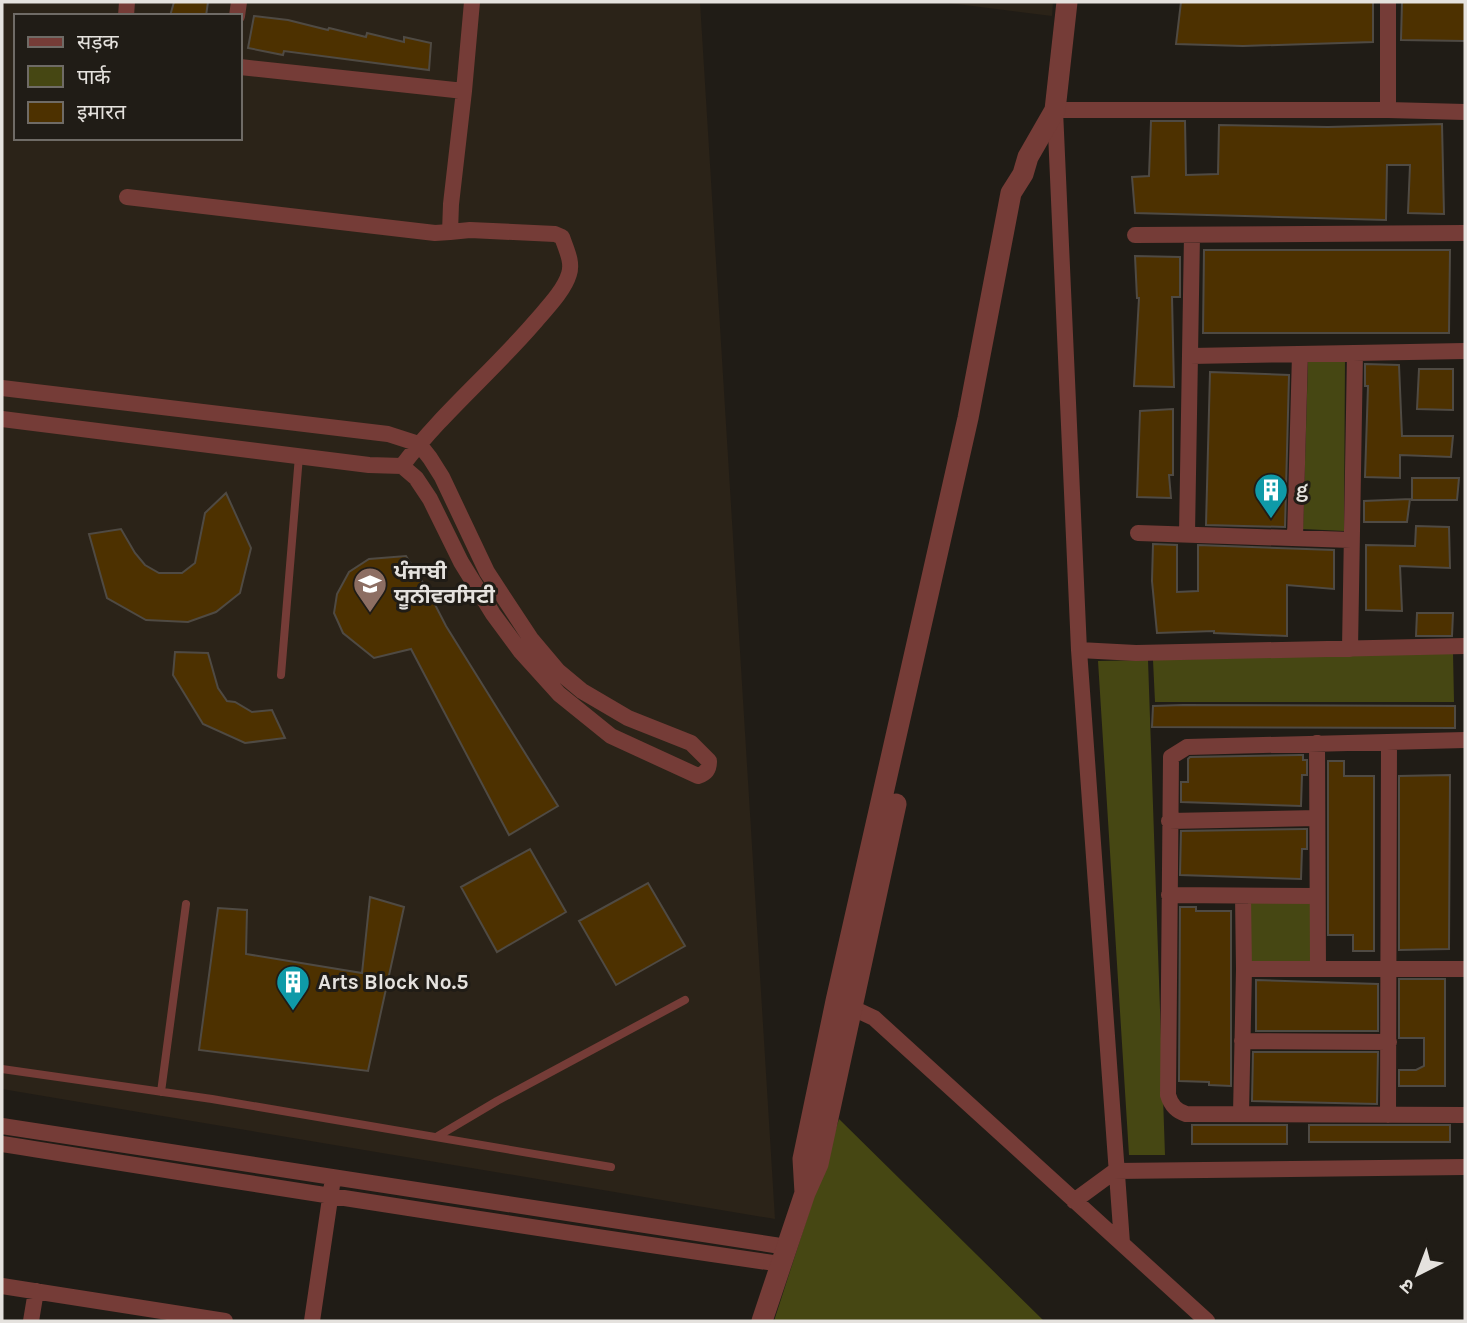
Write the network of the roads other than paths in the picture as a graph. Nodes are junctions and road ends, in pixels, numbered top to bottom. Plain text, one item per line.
1 (472, 2) edge
2 (1067, 2) edge
3 (1388, 2) edge
4 (242, 67) edge
5 (464, 91) junction
6 (1055, 110) junction
7 (1388, 110) junction
8 (1465, 112) edge
9 (127, 197) dead end
10 (450, 232) junction
11 (1465, 233) edge
12 (1135, 235) dead end
13 (1192, 235) junction
14 (1465, 351) edge
15 (1355, 353) junction
16 (1300, 354) junction
17 (1190, 356) junction
18 (2, 388) edge
19 (2, 419) edge
20 (419, 444) junction
21 (299, 456) junction
22 (402, 466) junction
23 (1138, 533) dead end
24 (1187, 534) junction
25 (1295, 538) junction
26 (1351, 540) junction
27 (1465, 646) edge
28 (1350, 649) junction
29 (1079, 650) junction
30 (281, 675) dead end
31 (1465, 740) edge
32 (1389, 742) junction
33 (1317, 743) junction
34 (1317, 818) junction
35 (1169, 821) junction
36 (1169, 895) junction
37 (1243, 896) junction
38 (1317, 896) junction
39 (186, 904) dead end
40 (1465, 968) edge
41 (1244, 969) junction
42 (1318, 969) junction
43 (1390, 969) junction
44 (685, 1000) dead end
45 (843, 1004) junction
46 (1242, 1041) junction
47 (1389, 1042) junction
48 (2, 1069) edge
49 (161, 1092) junction
50 (1241, 1114) junction
51 (1388, 1115) junction
52 (1465, 1115) edge
53 (2, 1126) edge
54 (438, 1136) junction
55 (2, 1144) edge
56 (611, 1167) dead end
57 (1465, 1167) edge
58 (1115, 1171) junction
59 (332, 1186) junction
60 (1074, 1201) junction
61 (1122, 1243) junction
62 (784, 1256) junction
63 (2, 1286) edge
64 (36, 1292) junction
65 (170, 1317) edge
66 (31, 1321) edge
67 (225, 1321) edge
68 (313, 1321) edge
69 (762, 1321) edge
70 (1207, 1321) edge

1 - 5 street
2 - 6 street
3 - 7 street
4 - 5 street
5 - 10 street
6 - 7 street
6 - 29 street
6 - 45 street
7 - 8 street
9 - 10 street
10 - 20 street
11 - 13 street
12 - 13 street
13 - 17 street
14 - 15 street
15 - 16 street
15 - 26 street
16 - 17 street
16 - 25 street
17 - 24 street
18 - 20 street
19 - 21 street
20 - 22 street
20 - 22 street
21 - 22 street
21 - 30 lane
23 - 24 street
24 - 25 street
25 - 26 street
26 - 28 street
27 - 28 street
28 - 29 street
29 - 58 street
31 - 32 street
32 - 33 street
32 - 43 street
33 - 34 street
33 - 35 street
34 - 35 street
34 - 38 street
35 - 36 street
36 - 37 street
36 - 50 street
37 - 38 street
37 - 41 street
38 - 42 street
39 - 49 lane
40 - 43 street
41 - 42 street
41 - 46 street
42 - 43 street
43 - 47 street
44 - 54 lane
45 - 60 street
45 - 62 street
46 - 47 street
46 - 50 street
47 - 51 street
48 - 49 lane
49 - 54 lane
50 - 51 street
51 - 52 street
53 - 59 street
54 - 56 lane
55 - 59 street
57 - 58 street
58 - 60 street
58 - 61 street
59 - 62 street
59 - 68 street
60 - 61 street
61 - 70 street
62 - 69 street
63 - 64 street
64 - 65 street
64 - 66 street
65 - 67 street

